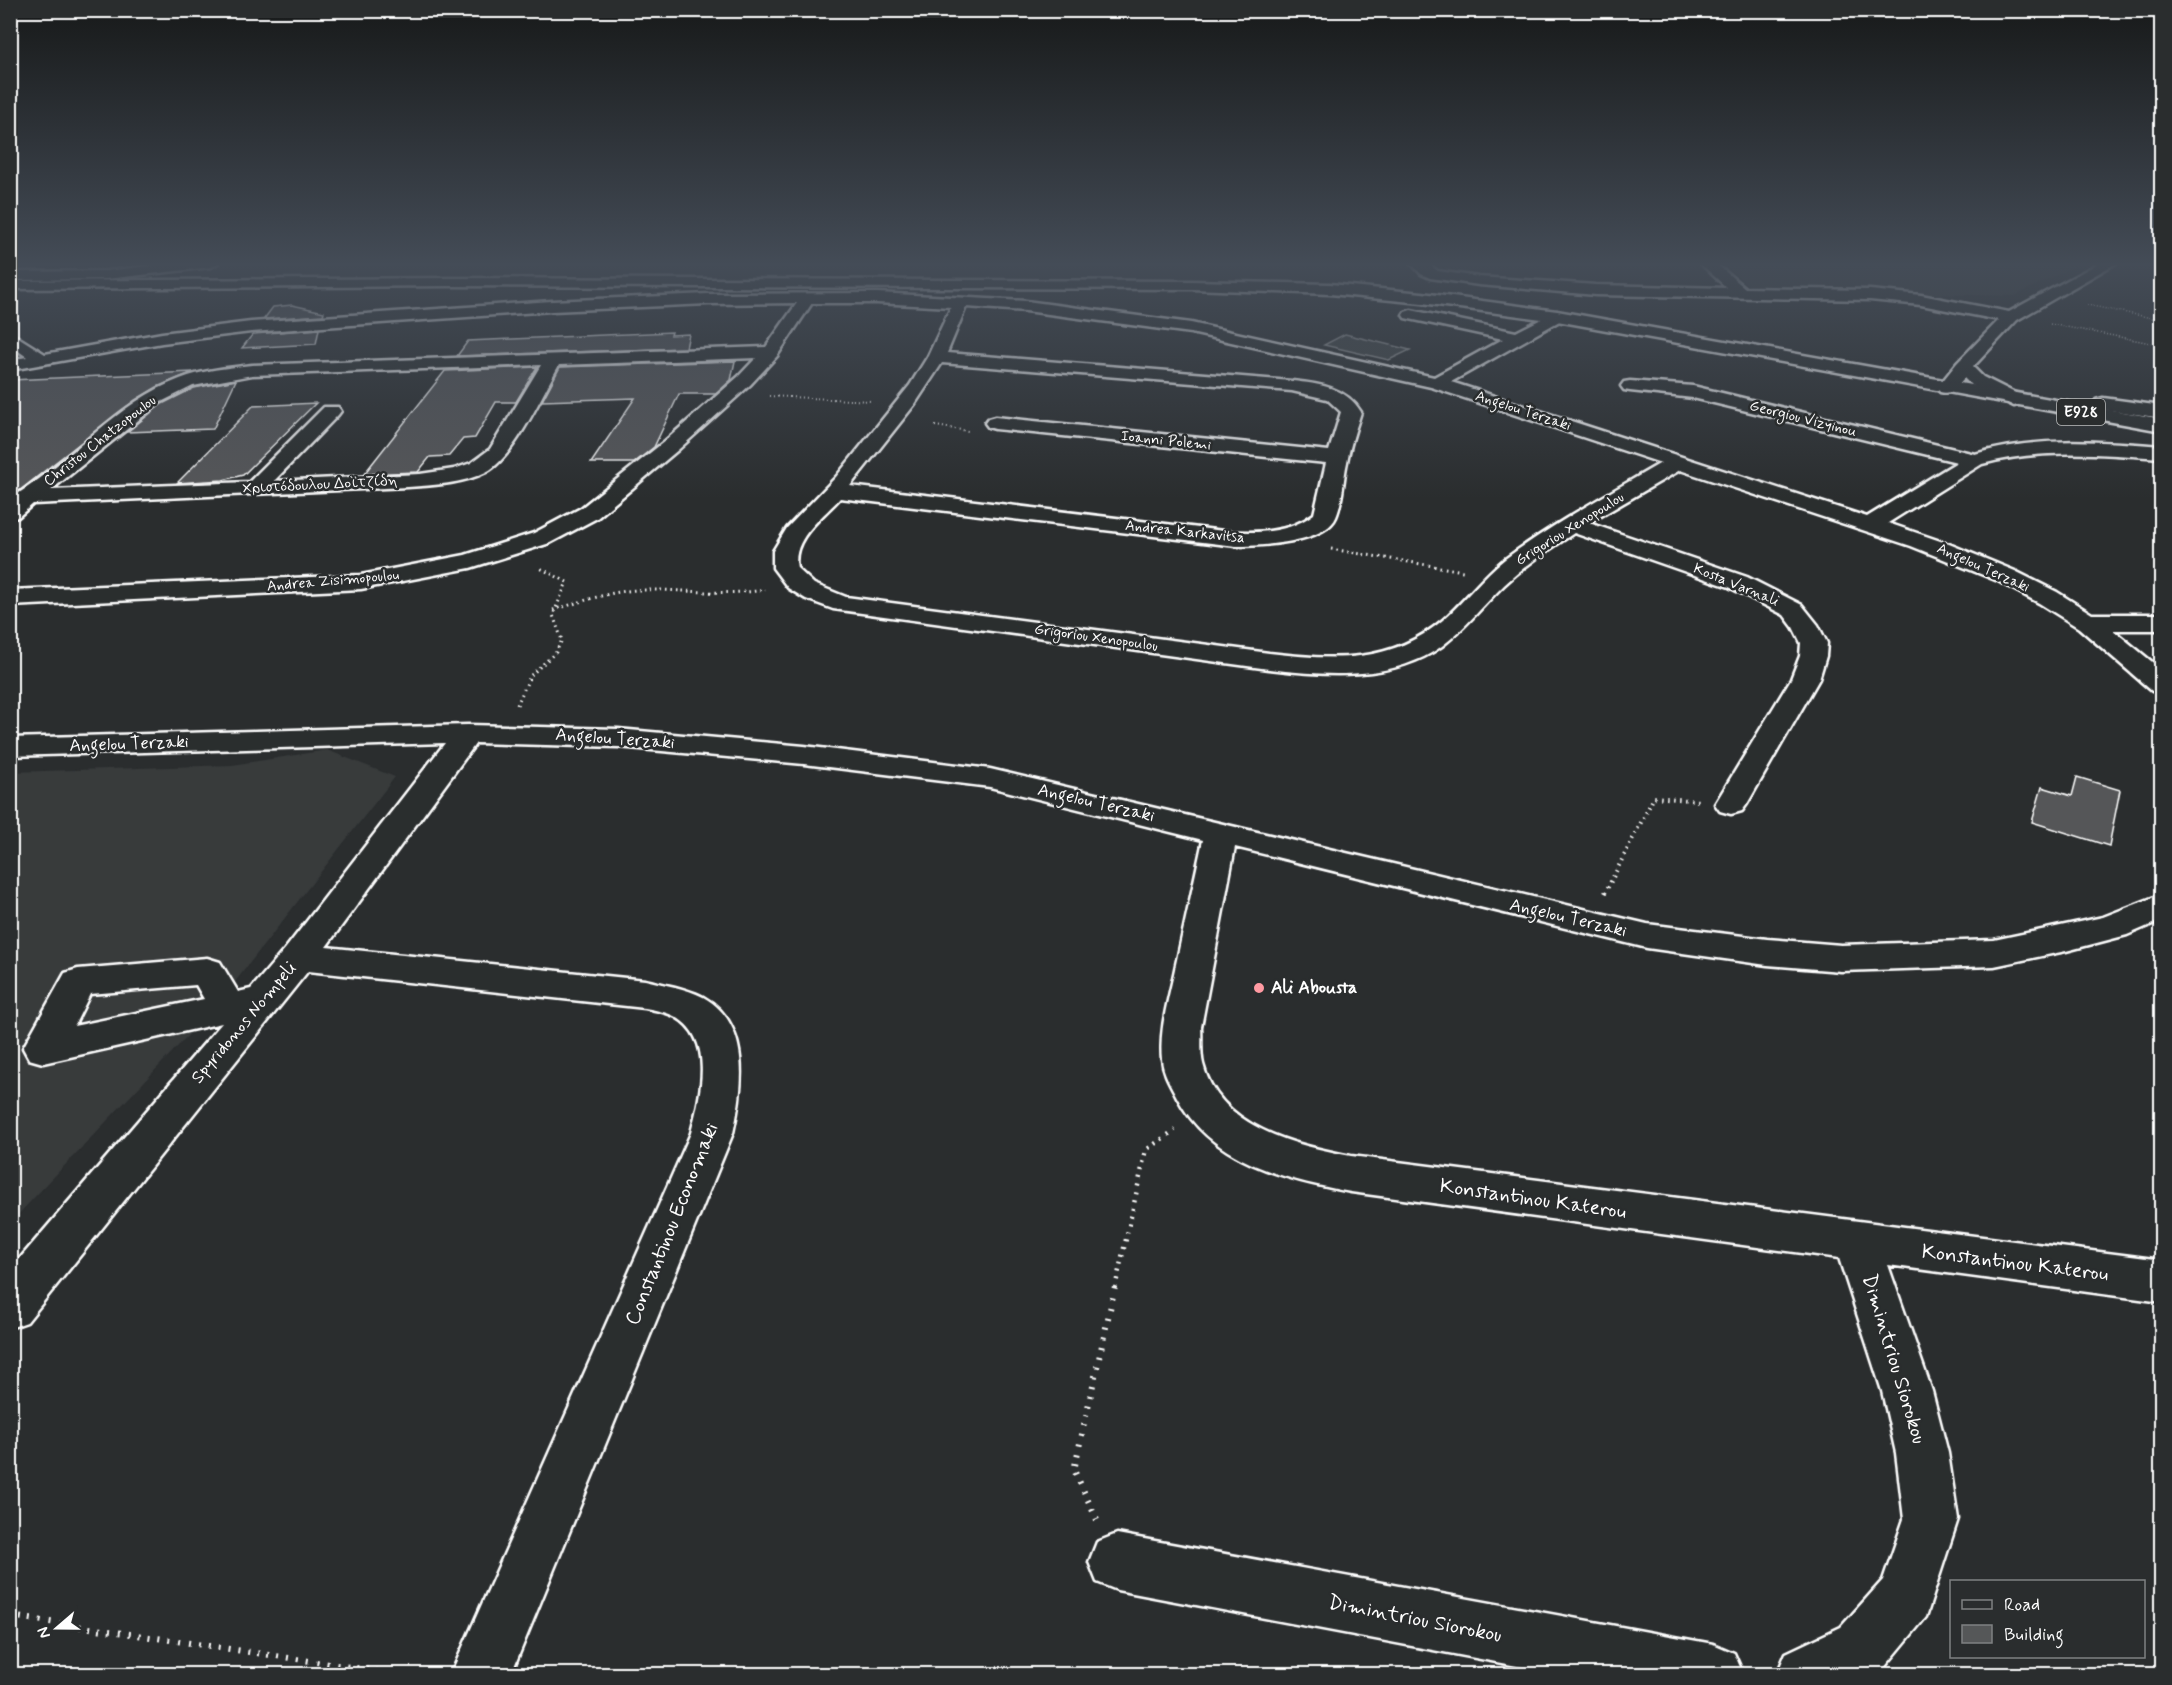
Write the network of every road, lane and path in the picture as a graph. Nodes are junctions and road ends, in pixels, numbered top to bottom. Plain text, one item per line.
1 (17, 342) edge
2 (141, 342) edge
3 (778, 342) edge
4 (944, 342) edge
5 (1252, 342) edge
6 (1513, 342) edge
7 (1695, 342) edge
8 (1987, 342) edge
9 (2144, 342) edge
10 (2162, 345) edge
11 (771, 352) junction
12 (937, 357) junction
13 (41, 359) junction
14 (553, 359) junction
15 (10, 365) edge
16 (1962, 367) junction
17 (1436, 383) junction
18 (1630, 386) dead end
19 (1946, 388) junction
20 (729, 394) junction
21 (2014, 400) junction
22 (906, 403) junction
23 (2103, 404) dead end
24 (331, 411) dead end
25 (2162, 412) edge
26 (995, 423) dead end
27 (2162, 425) edge
28 (2113, 449) junction
29 (2162, 452) edge
30 (1337, 458) junction
31 (1975, 460) junction
32 (1680, 462) junction
33 (2150, 474) dead end
34 (255, 488) junction
35 (835, 491) junction
36 (19, 505) edge
37 (1871, 524) junction
38 (1572, 525) junction
39 (1266, 538) junction
40 (513, 548) junction
41 (1499, 578) junction
42 (797, 583) junction
43 (10, 598) edge
44 (553, 609) junction
45 (2087, 622) junction
46 (2162, 622) edge
47 (2162, 685) edge
48 (482, 734) junction
49 (10, 747) edge
50 (1731, 804) joint
51 (1221, 833) junction
52 (2162, 906) edge
53 (1589, 924) junction
54 (299, 957) junction
55 (1205, 1109) junction
56 (1857, 1242) junction
57 (2162, 1281) edge
58 (10, 1306) edge
59 (1117, 1562) joint
60 (10, 1616) edge
61 (396, 1674) edge
62 (481, 1674) edge
63 (1713, 1674) edge
64 (1808, 1674) edge

1 - 13 street
2 - 13 street, Angelou Terzaki
3 - 11 street, Andrea Zisimopoulou
4 - 12 street
5 - 17 street, Angelou Terzaki
6 - 17 street
7 - 19 street, E928
8 - 16 street
9 - 10 path
11 - 14 street, Christou Chatzopoulou
11 - 20 street, Andrea Zisimopoulou
12 - 22 street
12 - 30 street, Andrea Karkavitsa
13 - 15 street, Angelou Terzaki
14 - 34 street, Χριστόδουλου Δοϊτζίδη
14 - 36 street, Christou Chatzopoulou
16 - 19 street
16 - 21 street
17 - 32 street, Angelou Terzaki
18 - 31 street, Georgiou Vizyinou
19 - 21 street, E928
20 - 22 path
20 - 40 street, Andrea Zisimopoulou
21 - 27 street, E928
22 - 35 street
23 - 25 street
24 - 34 street
26 - 30 street, Ioanni Polemi
28 - 29 street
28 - 31 street
28 - 33 street
30 - 39 street, Andrea Karkavitsa
31 - 37 street
32 - 37 street, Angelou Terzaki
32 - 38 street, Grigoriou Xenopoulou
34 - 36 street, Χριστόδουλου Δοϊτζίδη
35 - 39 street, Andrea Karkavitsa
35 - 42 street
37 - 45 street, Angelou Terzaki
38 - 41 street, Grigoriou Xenopoulou
38 - 50 street, Kosta Varnali
39 - 41 path
40 - 43 street, Andrea Zisimopoulou
40 - 44 path
41 - 42 street, Grigoriou Xenopoulou
42 - 44 path
44 - 48 path
45 - 46 street
45 - 47 street, Angelou Terzaki
48 - 49 street, Angelou Terzaki
48 - 51 street, Angelou Terzaki
48 - 54 street, Spyridonos Nompeli
50 - 53 path
51 - 53 street, Angelou Terzaki
51 - 55 street, Konstantinou Katerou
52 - 53 street, Angelou Terzaki
54 - 58 street, Spyridonos Nompeli
54 - 62 street, Constantinou Economaki
55 - 56 street, Konstantinou Katerou
55 - 59 path
56 - 57 street, Konstantinou Katerou
56 - 64 street, Dimintriou Siorokou
59 - 63 street, Dimintriou Siorokou
60 - 61 path

